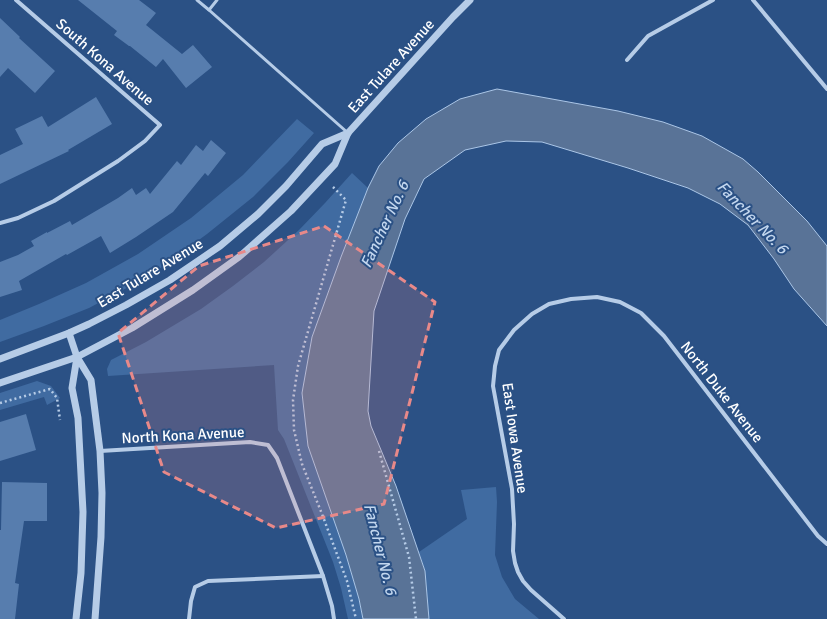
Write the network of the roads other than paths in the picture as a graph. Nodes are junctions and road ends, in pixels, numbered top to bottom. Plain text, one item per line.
1 (16, 0) edge
2 (197, 0) edge
3 (217, 0) edge
4 (470, 0) edge
5 (714, 0) edge
6 (753, 0) edge
7 (209, 10) junction
8 (627, 60) dead end
9 (827, 89) edge
10 (348, 133) junction
11 (0, 224) edge
12 (571, 299) joint
13 (69, 333) junction
14 (77, 357) junction
15 (0, 359) edge
16 (0, 383) edge
17 (100, 451) junction
18 (827, 544) edge
19 (323, 576) junction
20 (76, 619) edge
21 (95, 619) edge
22 (189, 619) edge
23 (334, 619) edge
24 (564, 619) edge

1 - 11 street, South Kona Avenue
2 - 7 lane
3 - 7 lane
4 - 10 street, East Tulare Avenue
5 - 8 street
6 - 9 street
7 - 10 lane
10 - 13 street, East Tulare Avenue
10 - 14 street, East Tulare Avenue
12 - 18 street, North Duke Avenue
12 - 24 street, East Iowa Avenue
13 - 14 street
13 - 15 street, East Tulare Avenue
14 - 16 street, East Tulare Avenue
14 - 17 street
14 - 20 street
17 - 19 street, North Kona Avenue
17 - 21 street
19 - 22 street
19 - 23 street

